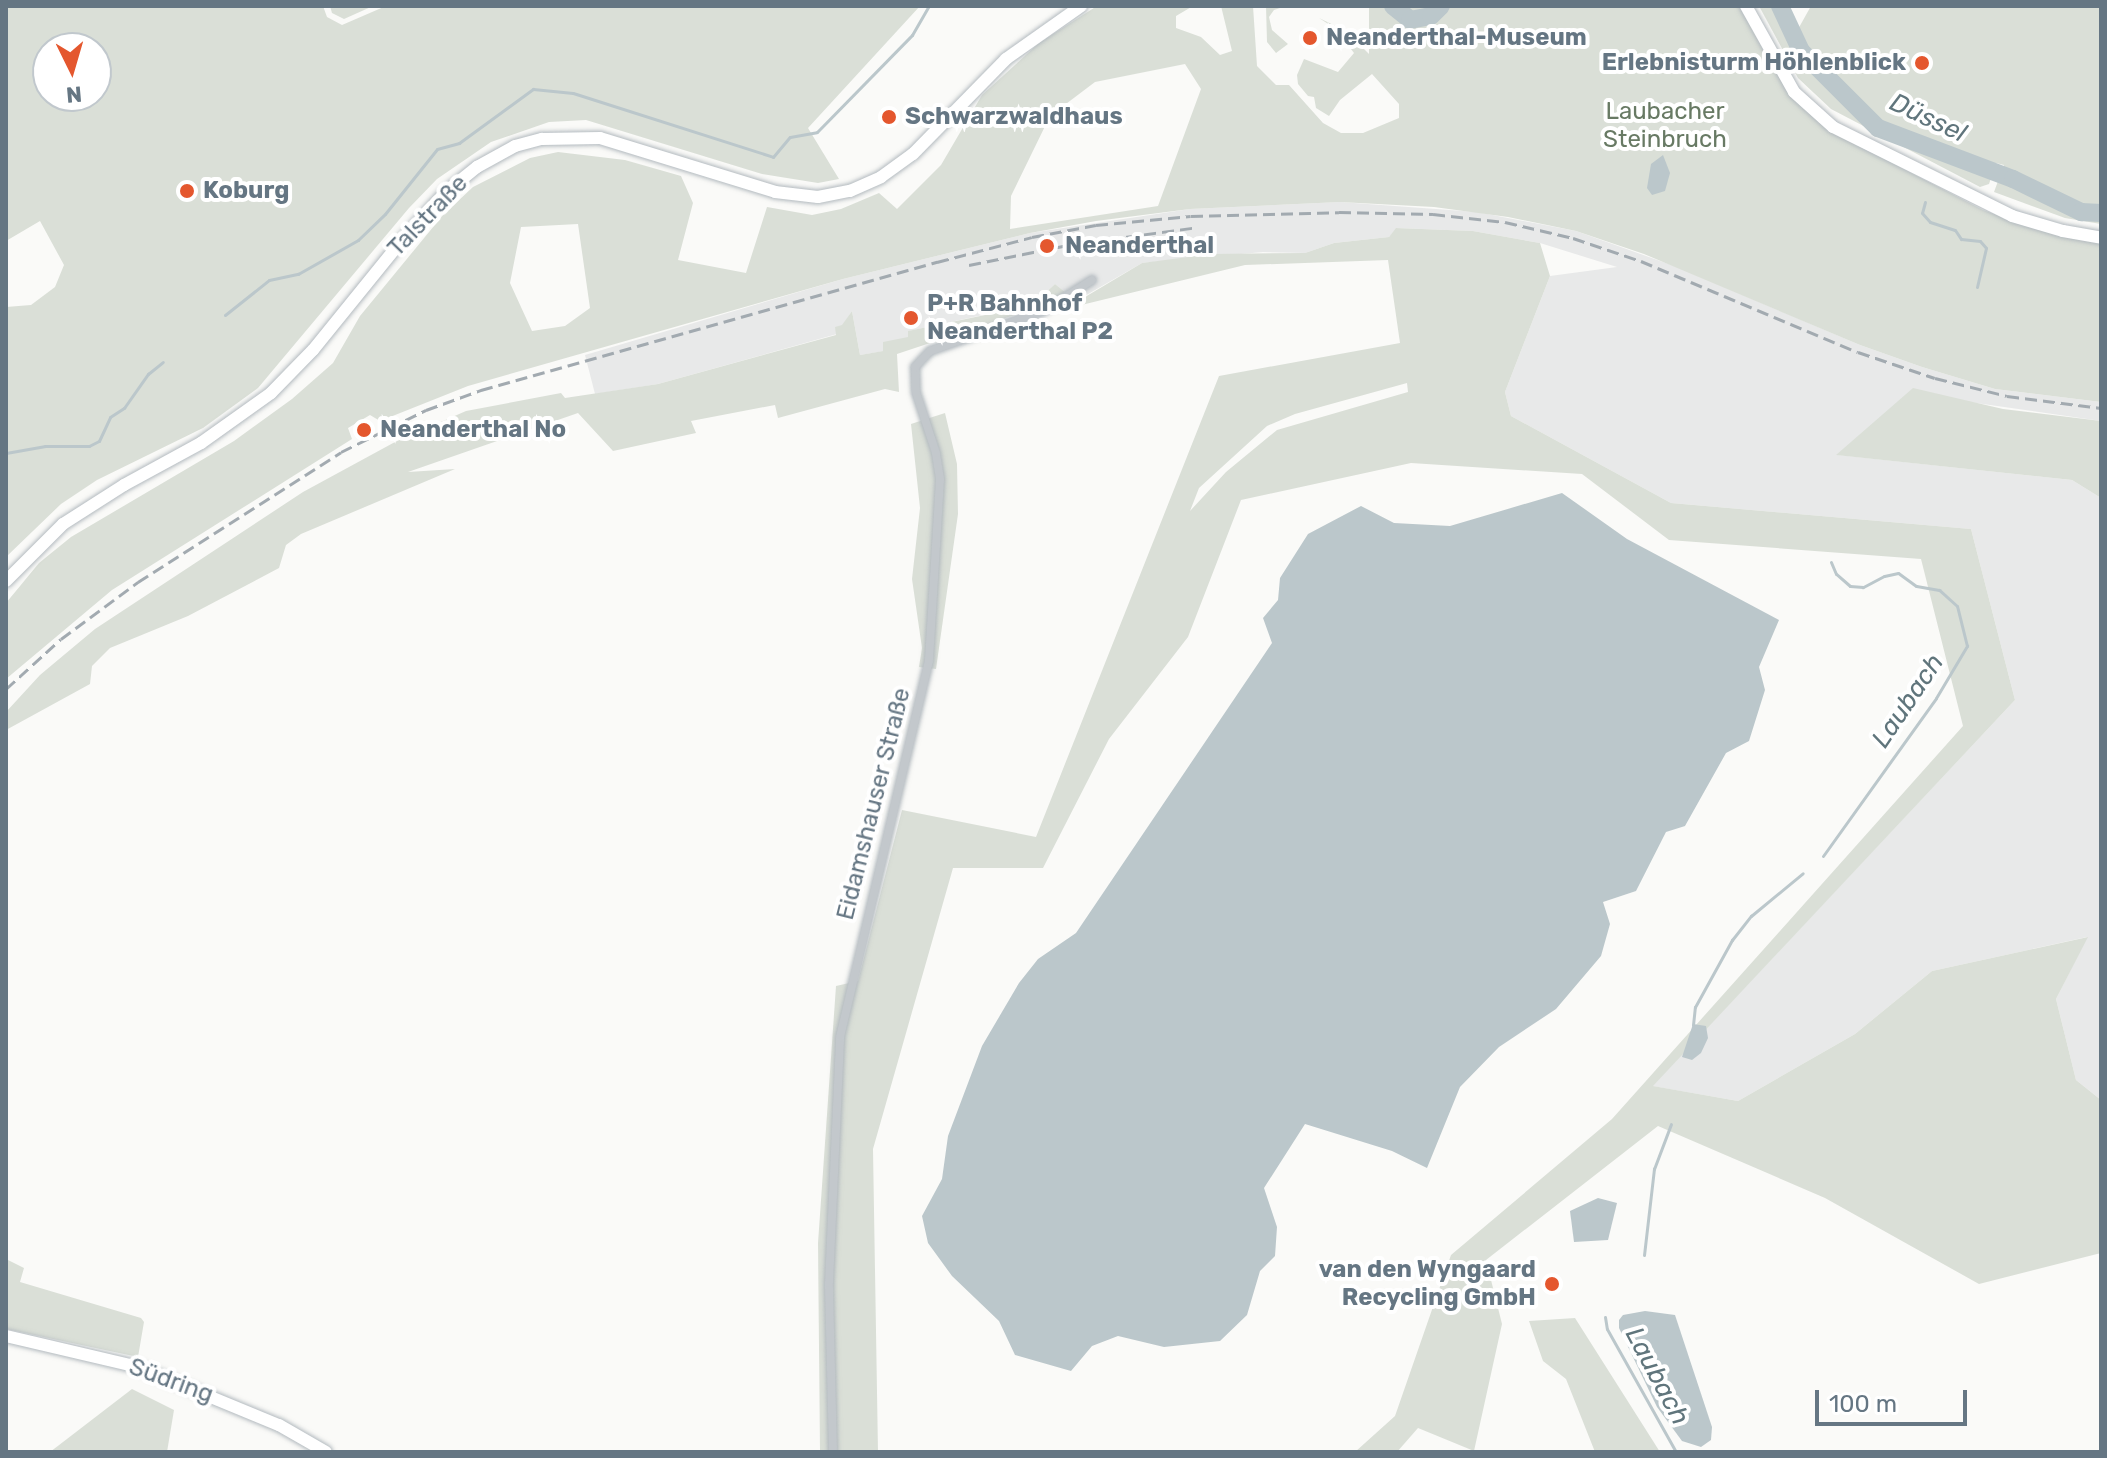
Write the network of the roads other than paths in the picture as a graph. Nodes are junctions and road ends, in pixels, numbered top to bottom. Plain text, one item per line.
1 (1081, 6) edge
2 (1746, 6) edge
3 (2101, 238) edge
4 (1092, 280) dead end
5 (6, 581) edge
6 (6, 1336) edge
7 (326, 1452) edge
8 (833, 1452) edge

1 - 5 main road, Talstraße
2 - 3 main road
4 - 8 street, Eidamshauser Straße
6 - 7 main road, Südring

